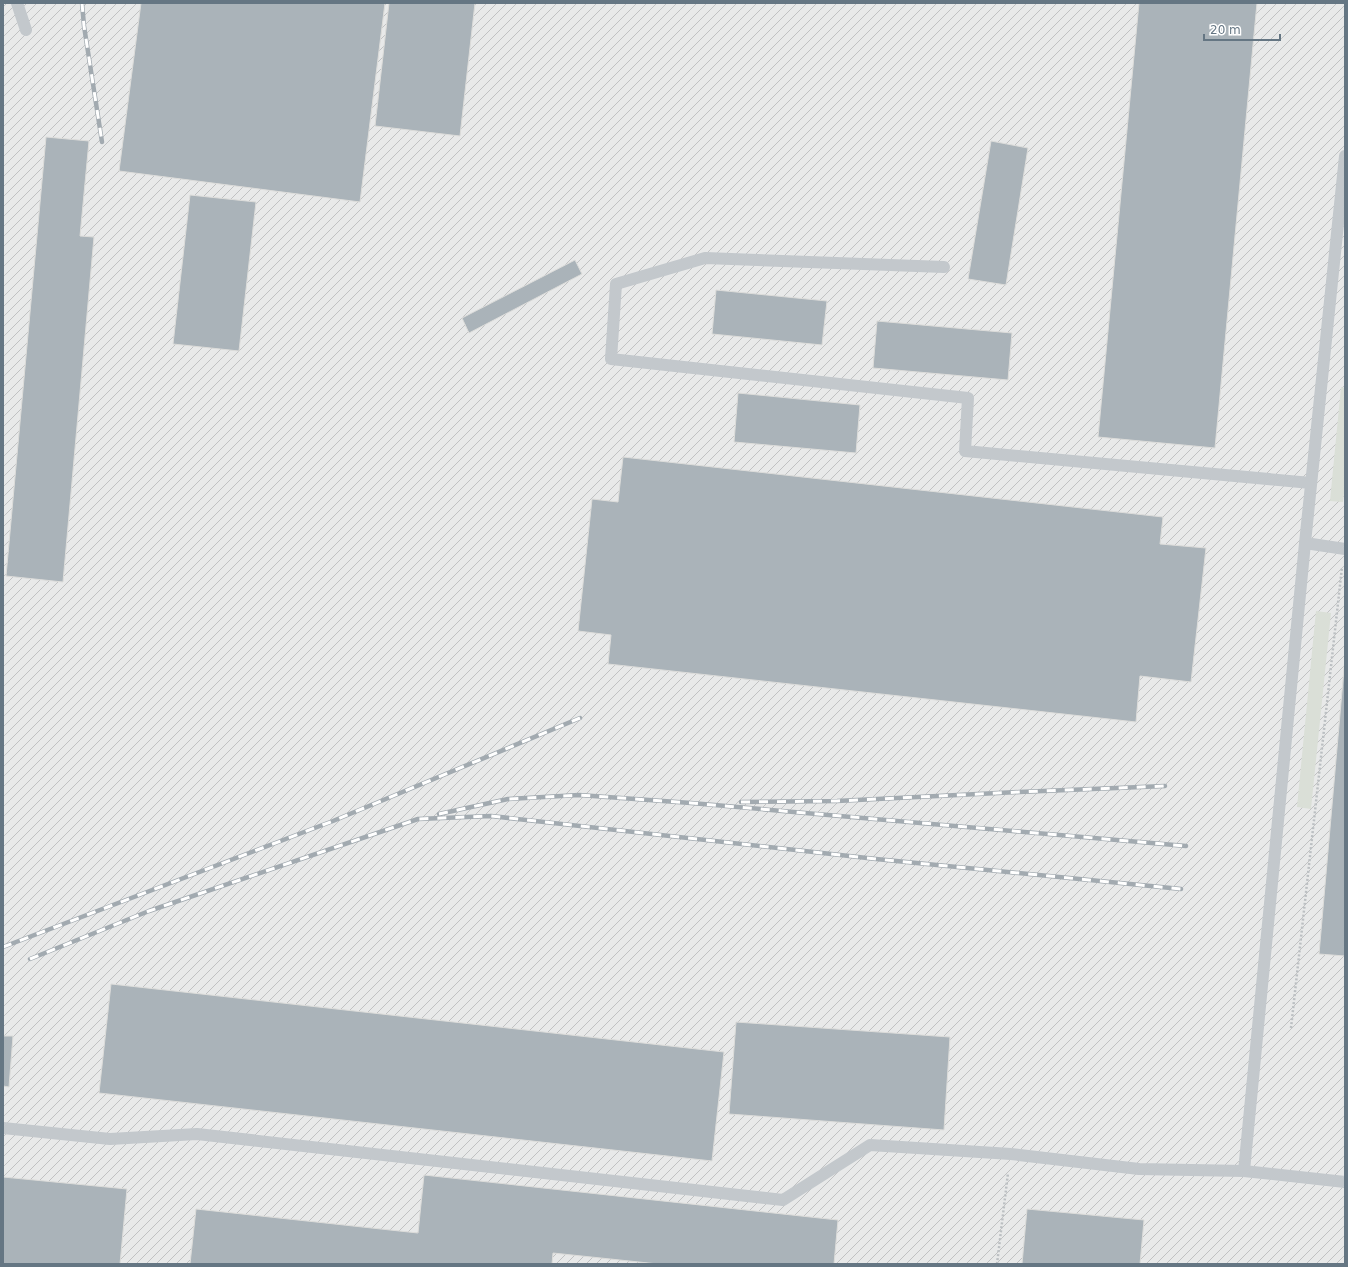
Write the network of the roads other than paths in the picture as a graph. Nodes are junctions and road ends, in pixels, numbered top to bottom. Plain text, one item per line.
1 (17, 3) edge
2 (26, 30) dead end
3 (1345, 156) edge
4 (944, 267) dead end
5 (1311, 483) junction
6 (1304, 543) junction
7 (1345, 549) edge
8 (3, 1128) edge
9 (1244, 1171) junction
10 (1345, 1182) edge

1 - 2 lane
3 - 5 lane
4 - 5 lane
5 - 6 lane
6 - 7 lane
6 - 9 lane
8 - 9 lane
9 - 10 lane

